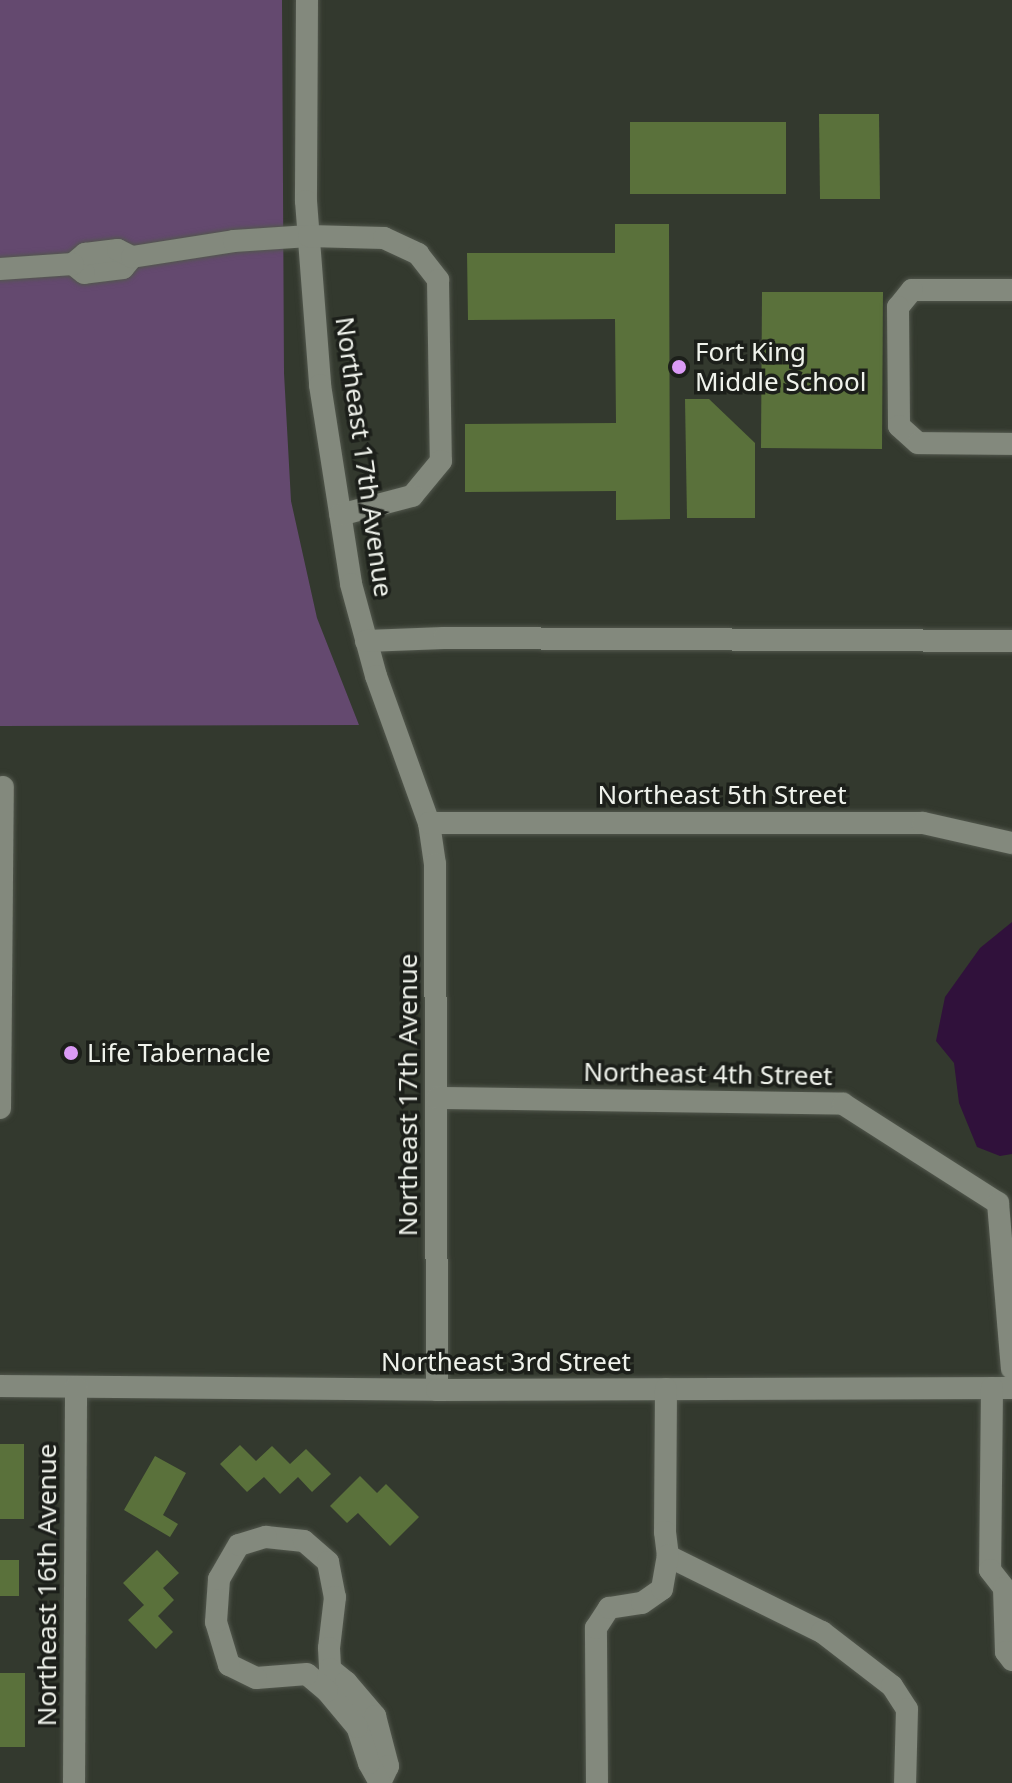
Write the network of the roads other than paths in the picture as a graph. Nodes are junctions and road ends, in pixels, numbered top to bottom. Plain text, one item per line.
1 (307, 0) edge
2 (309, 236) junction
3 (0, 269) edge
4 (1012, 290) edge
5 (1012, 444) edge
6 (340, 515) junction
7 (366, 641) junction
8 (1012, 641) edge
9 (3, 787) dead end
10 (429, 823) junction
11 (1012, 843) edge
12 (437, 1098) junction
13 (0, 1108) edge
14 (1005, 1201) edge
15 (1012, 1368) edge
16 (0, 1386) edge
17 (76, 1387) junction
18 (1002, 1388) edge
19 (666, 1389) junction
20 (437, 1390) junction
21 (668, 1556) junction
22 (1012, 1660) edge
23 (74, 1783) edge
24 (380, 1783) edge
25 (597, 1783) edge
26 (905, 1783) edge

1 - 2 street, Northeast 17th Avenue
2 - 3 street
2 - 6 street, Northeast 17th Avenue
2 - 6 street
4 - 5 street
6 - 7 street, Northeast 17th Avenue
7 - 8 street
7 - 10 street, Northeast 17th Avenue
9 - 13 street
10 - 11 street, Northeast 5th Street
10 - 12 street, Northeast 17th Avenue
12 - 14 street, Northeast 4th Street
12 - 20 street, Northeast 17th Avenue
14 - 15 street
16 - 17 street, Northeast 3rd Street
17 - 20 street, Northeast 3rd Street
17 - 23 street, Northeast 16th Avenue
18 - 19 street, Northeast 3rd Street
18 - 22 street
19 - 20 street, Northeast 3rd Street
19 - 21 street
21 - 25 street
21 - 26 street
24 - 24 street

